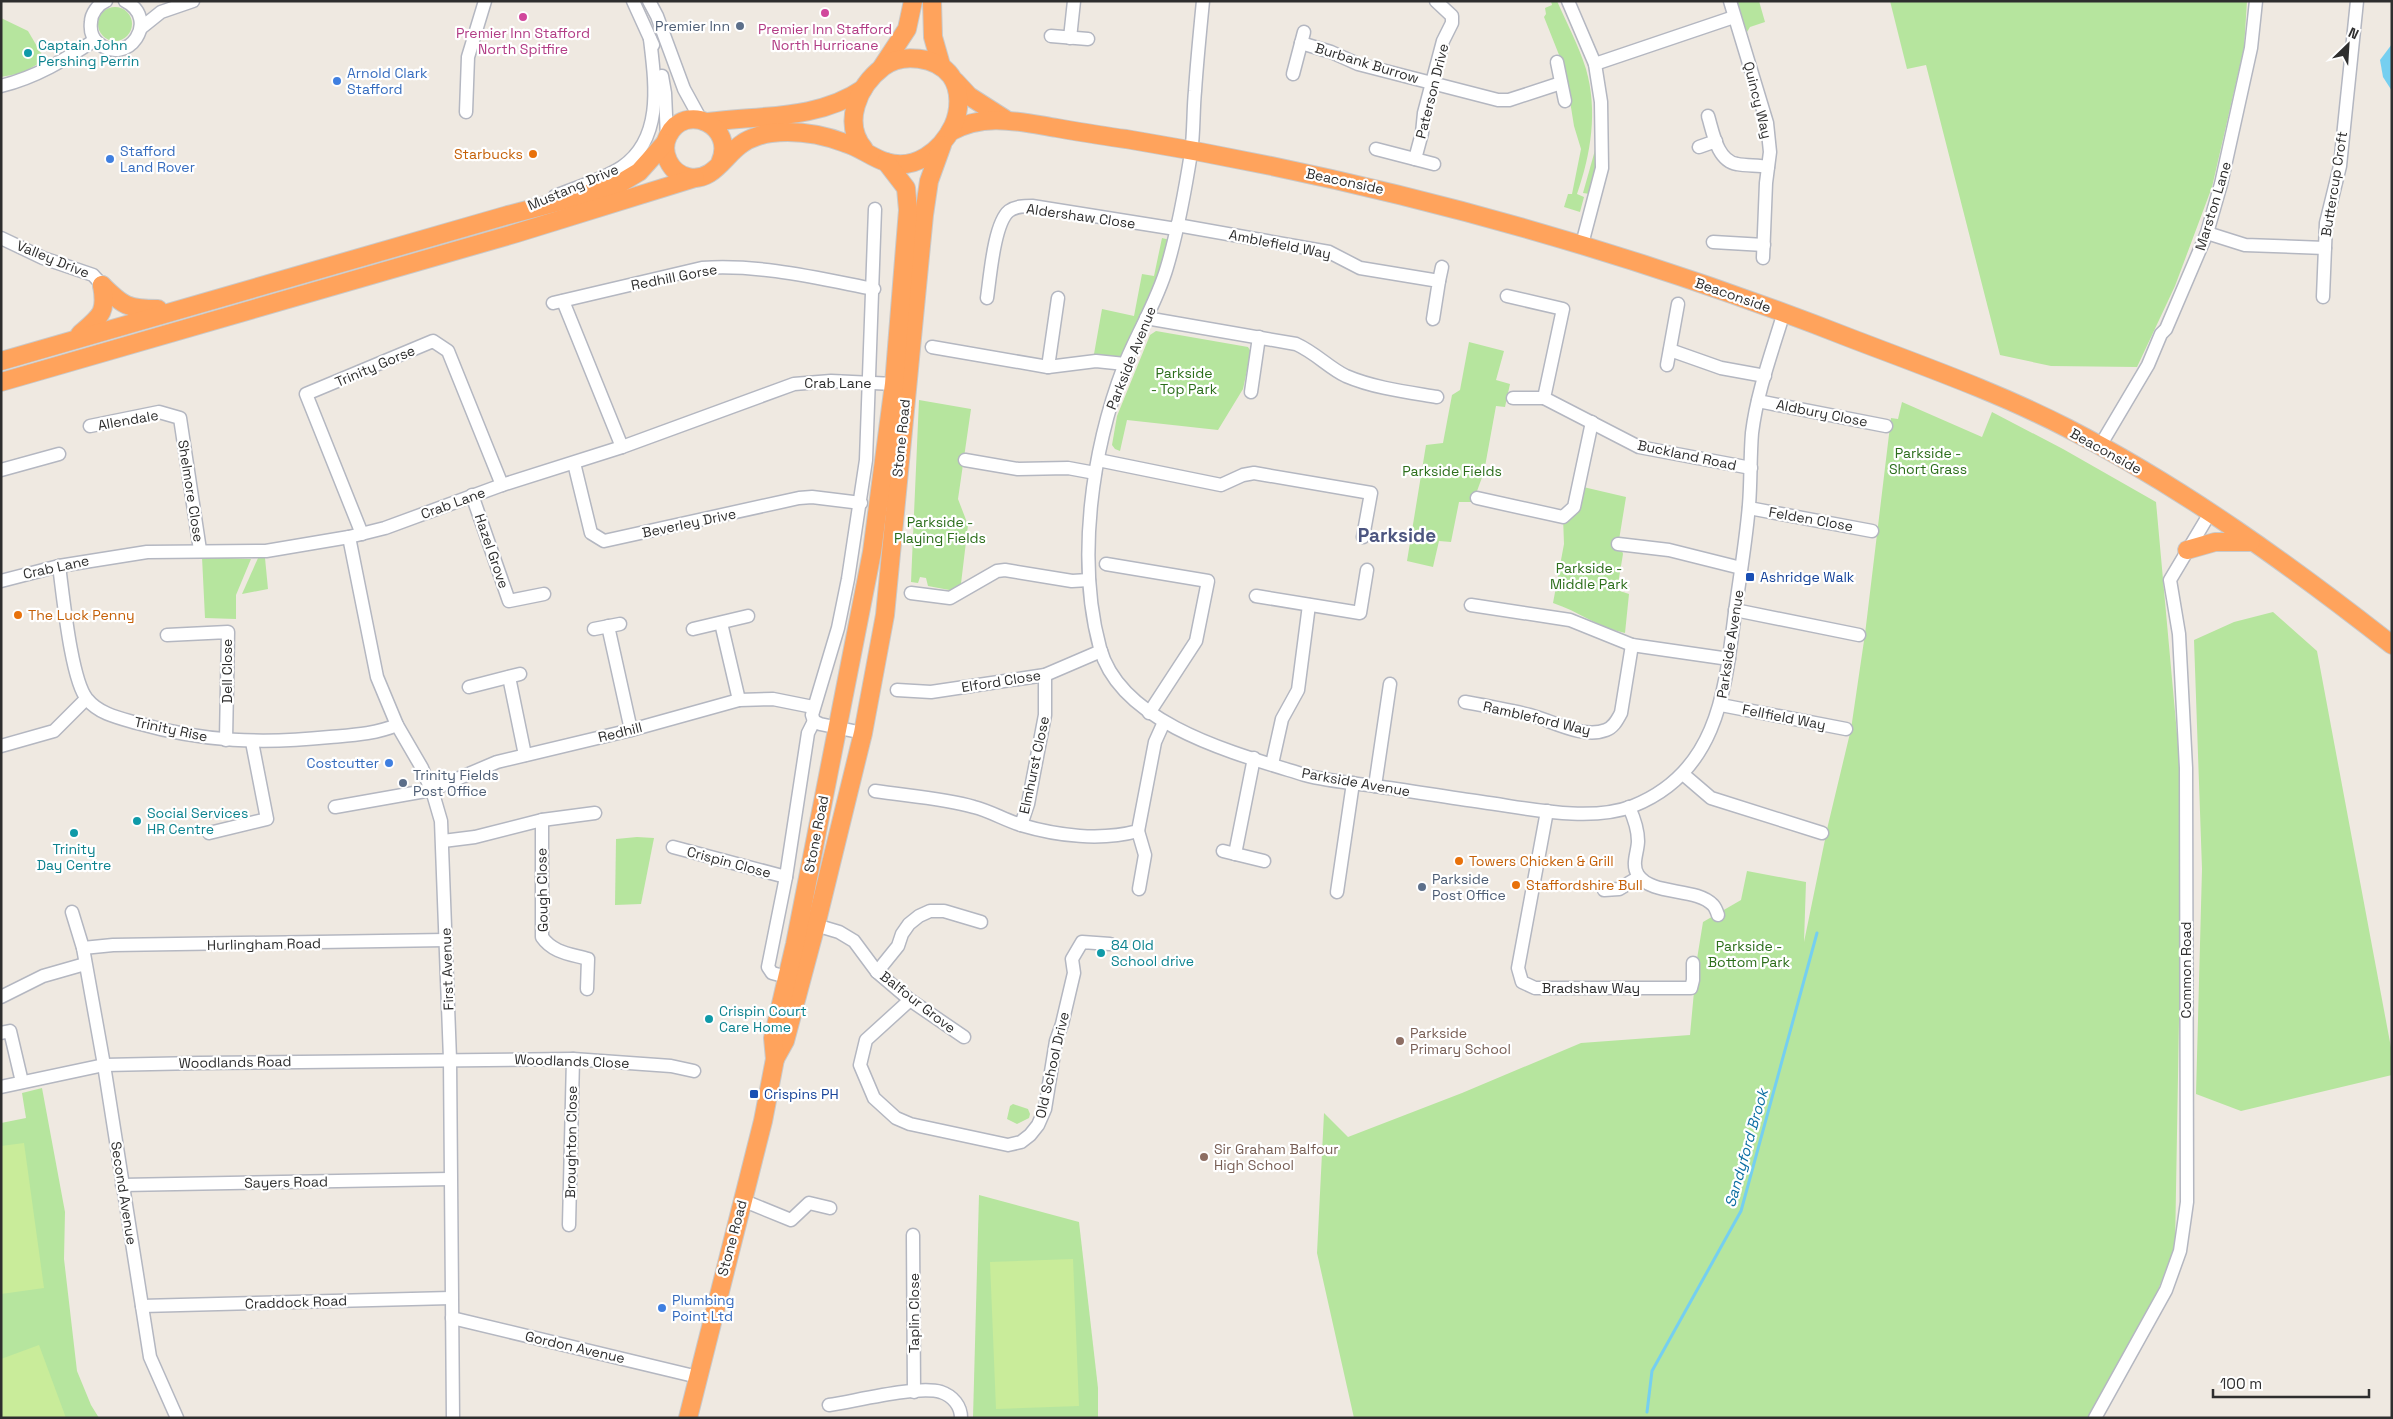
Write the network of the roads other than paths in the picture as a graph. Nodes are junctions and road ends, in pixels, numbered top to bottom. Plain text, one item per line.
1 (106, 1) edge
2 (193, 1) edge
3 (485, 1) edge
4 (633, 1) edge
5 (649, 1) edge
6 (913, 1) edge
7 (932, 1) edge
8 (1074, 1) edge
9 (1203, 1) edge
10 (1436, 1) edge
11 (1568, 1) edge
12 (1730, 1) edge
13 (2256, 1) edge
14 (2357, 1) edge
15 (131, 2) edge
16 (1734, 17) junction
17 (141, 28) junction
18 (1051, 36) dead end
19 (1070, 38) junction
20 (650, 39) junction
21 (1088, 39) dead end
22 (95, 40) junction
23 (1557, 62) dead end
24 (1595, 64) junction
25 (941, 65) junction
26 (882, 67) junction
27 (1293, 74) dead end
28 (953, 79) junction
29 (1432, 83) junction
30 (1561, 83) junction
31 (1, 86) edge
32 (863, 90) junction
33 (1565, 101) dead end
34 (466, 112) dead end
35 (1708, 116) dead end
36 (1005, 119) junction
37 (705, 121) junction
38 (946, 138) junction
39 (1716, 140) junction
40 (666, 141) junction
41 (1699, 147) dead end
42 (864, 149) junction
43 (1376, 149) dead end
44 (1192, 150) junction
45 (1415, 159) junction
46 (886, 162) junction
47 (720, 163) junction
48 (1434, 164) dead end
49 (1768, 167) junction
50 (695, 178) junction
51 (875, 209) dead end
52 (508, 215) junction
53 (1176, 227) junction
54 (2207, 233) junction
55 (1, 238) edge
56 (1713, 242) dead end
57 (1582, 244) junction
58 (1764, 245) junction
59 (2324, 248) junction
60 (1763, 258) dead end
61 (1442, 267) dead end
62 (1439, 281) junction
63 (102, 285) junction
64 (874, 289) junction
65 (991, 292) dead end
66 (1508, 296) dead end
67 (2323, 297) dead end
68 (1058, 298) dead end
69 (1678, 304) dead end
70 (181, 309) junction
71 (1784, 312) junction
72 (1146, 318) junction
73 (1433, 318) dead end
74 (1258, 337) junction
75 (76, 338) junction
76 (932, 348) dead end
77 (1670, 350) junction
78 (1, 361) edge
79 (1125, 364) junction
80 (1667, 365) dead end
81 (1048, 367) junction
82 (1765, 376) junction
83 (1, 382) edge
84 (868, 383) junction
85 (894, 384) junction
86 (1251, 392) dead end
87 (1437, 397) dead end
88 (1514, 398) dead end
89 (1544, 398) junction
90 (1758, 401) junction
91 (1592, 422) junction
92 (90, 426) dead end
93 (1886, 426) dead end
94 (182, 433) joint
95 (622, 446) junction
96 (2100, 446) junction
97 (60, 454) dead end
98 (965, 460) dead end
99 (574, 463) junction
100 (1096, 467) junction
101 (1751, 468) junction
102 (1, 470) edge
103 (502, 485) junction
104 (472, 495) junction
105 (1477, 498) dead end
106 (860, 503) junction
107 (1749, 508) junction
108 (2210, 513) junction
109 (1872, 531) dead end
110 (362, 534) junction
111 (349, 537) junction
112 (1364, 537) dead end
113 (2251, 542) junction
114 (1618, 544) dead end
115 (200, 550) junction
116 (2187, 550) junction
117 (1106, 564) dead end
118 (59, 566) junction
119 (1741, 568) junction
120 (1367, 570) dead end
121 (1089, 580) junction
122 (1, 581) edge
123 (911, 593) dead end
124 (544, 594) dead end
125 (1256, 596) dead end
126 (1471, 604) dead end
127 (1309, 605) junction
128 (1735, 610) junction
129 (748, 616) dead end
130 (721, 623) junction
131 (594, 629) dead end
132 (693, 629) dead end
133 (167, 635) dead end
134 (1859, 635) dead end
135 (1632, 645) junction
136 (2392, 645) edge
137 (1101, 651) junction
138 (1729, 659) junction
139 (1044, 675) junction
140 (1390, 684) dead end
141 (469, 687) dead end
142 (897, 690) dead end
143 (86, 699) junction
144 (739, 700) junction
145 (1465, 702) dead end
146 (1721, 706) junction
147 (813, 707) junction
148 (1149, 713) junction
149 (814, 721) junction
150 (1164, 722) junction
151 (397, 724) junction
152 (838, 726) junction
153 (1846, 729) dead end
154 (631, 730) junction
155 (863, 733) junction
156 (226, 740) junction
157 (252, 742) junction
158 (1, 746) edge
159 (525, 755) junction
160 (1254, 758) junction
161 (1272, 764) junction
162 (1682, 774) junction
163 (1353, 783) junction
164 (1375, 786) junction
165 (431, 790) junction
166 (875, 791) dead end
167 (336, 807) dead end
168 (1629, 807) junction
169 (1547, 811) junction
170 (596, 813) dead end
171 (542, 820) junction
172 (1021, 825) junction
173 (1138, 831) junction
174 (208, 833) dead end
175 (1822, 833) dead end
176 (443, 840) junction
177 (673, 847) dead end
178 (1264, 861) dead end
179 (786, 877) junction
180 (1640, 877) junction
181 (1139, 889) dead end
182 (1604, 890) dead end
183 (1337, 892) dead end
184 (72, 912) dead end
185 (1718, 915) dead end
186 (980, 922) dead end
187 (808, 923) junction
188 (446, 940) junction
189 (1110, 944) dead end
190 (83, 948) junction
191 (85, 964) junction
192 (1693, 964) dead end
193 (878, 972) junction
194 (787, 977) junction
195 (587, 989) dead end
196 (1, 997) edge
197 (910, 1000) junction
198 (1, 1034) edge
199 (964, 1037) dead end
200 (450, 1059) junction
201 (775, 1059) junction
202 (573, 1060) junction
203 (104, 1065) junction
204 (694, 1071) dead end
205 (22, 1082) junction
206 (1, 1086) edge
207 (450, 1179) junction
208 (122, 1186) junction
209 (742, 1200) junction
210 (830, 1208) dead end
211 (569, 1225) dead end
212 (913, 1235) dead end
213 (450, 1298) junction
214 (142, 1306) junction
215 (452, 1318) junction
216 (698, 1376) junction
217 (914, 1392) junction
218 (829, 1405) dead end
219 (177, 1418) edge
220 (453, 1418) edge
221 (688, 1418) edge
222 (961, 1418) edge
223 (2095, 1418) edge

1 - 22 street
2 - 17 street
3 - 34 street
4 - 20 street, Mustang Drive
5 - 37 street
6 - 26 highway
7 - 25 highway
8 - 19 street
9 - 44 street, Parkside Avenue
10 - 29 street, Paterson Drive
11 - 24 street
12 - 16 street, Quincy Way
13 - 54 street, Marston Lane
14 - 59 street, Buttercup Croft
15 - 17 street
16 - 24 street
16 - 49 street, Quincy Way
17 - 22 street
18 - 19 street
19 - 21 street
20 - 40 street, Mustang Drive
20 - 52 street, Mustang Drive
22 - 31 street
23 - 30 street
24 - 57 street
25 - 26 highway
25 - 28 highway
26 - 32 highway
27 - 29 street, Burbank Burrow
28 - 36 highway, Beaconside
28 - 38 highway
29 - 30 street, Burbank Burrow
29 - 45 street, Paterson Drive
30 - 33 street
32 - 37 highway
32 - 42 highway
35 - 39 street
36 - 38 highway, Beaconside
36 - 44 highway, Beaconside
37 - 40 highway
37 - 47 highway
38 - 46 highway
38 - 155 highway, Stone Road
39 - 41 street
39 - 49 street
40 - 50 highway
40 - 52 highway
42 - 46 highway
42 - 47 highway
43 - 45 street
44 - 53 street, Parkside Avenue
44 - 57 highway, Beaconside
45 - 48 street
46 - 85 highway, Stone Road
47 - 50 highway
49 - 58 street, Quincy Way
50 - 83 highway
51 - 64 street
52 - 70 highway
53 - 62 street, Amblefield Way
53 - 65 street, Aldershaw Close
53 - 72 street, Parkside Avenue
54 - 59 street, Buttercup Croft
54 - 96 street, Marston Lane
55 - 63 street, Valley Drive
56 - 58 street
57 - 71 highway, Beaconside
58 - 60 street, Quincy Way
59 - 67 street, Buttercup Croft
61 - 62 street
62 - 73 street
63 - 70 highway
63 - 75 highway
64 - 84 street
64 - 95 street, Redhill Gorse
66 - 89 street
68 - 81 street
69 - 77 street
70 - 75 highway
71 - 82 street, Parkside Avenue
71 - 96 highway, Beaconside
72 - 74 street
72 - 79 street, Parkside Avenue
74 - 86 street
74 - 87 street
75 - 78 highway
76 - 81 street
77 - 80 street
77 - 82 street
79 - 81 street
79 - 100 street, Parkside Avenue
82 - 90 street, Parkside Avenue
84 - 85 street, Crab Lane
84 - 95 street, Crab Lane
84 - 106 street
85 - 152 highway, Stone Road
88 - 89 street, Buckland Road
89 - 91 street, Buckland Road
90 - 93 street, Aldbury Close
90 - 101 street, Parkside Avenue
91 - 101 street, Buckland Road
91 - 105 street
92 - 94 street, Allendale
94 - 115 street, Shelmore Close
95 - 99 street, Crab Lane
96 - 108 highway, Beaconside
97 - 102 street
98 - 100 street
99 - 103 street, Crab Lane
99 - 106 street, Beverley Drive
100 - 112 street
100 - 121 street, Parkside Avenue
101 - 107 street, Parkside Avenue
103 - 104 street, Crab Lane
103 - 110 street, Trinity Gorse
104 - 110 street, Crab Lane
104 - 124 street, Hazel Grove
106 - 147 street
107 - 109 street, Felden Close
107 - 119 street, Parkside Avenue
108 - 113 highway, Beaconside
108 - 116 street, Common Road
110 - 111 street, Crab Lane
111 - 115 street, Crab Lane
111 - 151 street, First Avenue
113 - 116 highway
113 - 136 highway, Beaconside
114 - 119 street
115 - 118 street, Crab Lane
116 - 223 street, Common Road
117 - 148 street
118 - 122 street, Crab Lane
118 - 143 street
119 - 128 street, Parkside Avenue
120 - 127 street
121 - 123 street
121 - 137 street, Parkside Avenue
125 - 127 street
126 - 135 street
127 - 161 street
128 - 134 street
128 - 138 street, Parkside Avenue
129 - 130 street
130 - 132 street
130 - 144 street
131 - 154 street
133 - 156 street, Dell Close
135 - 138 street
135 - 145 street, Rambleford Way
137 - 139 street, Elford Close
137 - 148 street, Parkside Avenue
138 - 146 street, Parkside Avenue
139 - 142 street, Elford Close
139 - 172 street, Elmhurst Close
140 - 164 street
141 - 159 street
143 - 156 street, Trinity Rise
143 - 158 street
144 - 147 street, Redhill
144 - 154 street, Redhill
146 - 153 street, Fellfield Way
146 - 162 street, Parkside Avenue
147 - 149 street
148 - 150 street, Parkside Avenue
149 - 152 street
149 - 179 street
150 - 160 street, Parkside Avenue
150 - 173 street
151 - 157 street, Trinity Rise
151 - 165 street, First Avenue
152 - 155 street
152 - 187 highway, Stone Road
154 - 159 street, Redhill
155 - 187 highway, Stone Road
156 - 157 street, Trinity Rise
157 - 174 street
159 - 165 street, Redhill
160 - 161 street, Parkside Avenue
160 - 178 street
161 - 163 street, Parkside Avenue
162 - 168 street, Parkside Avenue
162 - 175 street
163 - 164 street, Parkside Avenue
163 - 183 street
164 - 169 street, Parkside Avenue
165 - 167 street, Redhill
165 - 176 street, First Avenue
166 - 172 street
168 - 169 street, Parkside Avenue
168 - 180 street
169 - 192 street, Bradshaw Way
170 - 171 street
171 - 176 street
171 - 195 street, Gough Close
172 - 173 street
173 - 181 street
176 - 188 street, First Avenue
177 - 179 street, Crispin Close
179 - 194 street
180 - 182 street
180 - 185 street
184 - 190 street, Second Avenue
186 - 193 street
187 - 193 street, Balfour Grove
187 - 194 highway, Stone Road
187 - 201 highway, Stone Road
188 - 190 street, Hurlingham Road
188 - 200 street, First Avenue
189 - 197 street, Old School Drive
190 - 191 street, Second Avenue
191 - 196 street
191 - 203 street, Second Avenue
193 - 197 street, Balfour Grove
194 - 201 highway, Stone Road
197 - 199 street, Balfour Grove
198 - 205 street
200 - 202 street, Woodlands Close
200 - 203 street, Woodlands Road
200 - 207 street, First Avenue
201 - 209 highway, Stone Road
202 - 204 street, Woodlands Close
202 - 211 street, Broughton Close
203 - 205 street, Woodlands Road
203 - 208 street, Second Avenue
205 - 206 street, Woodlands Road
207 - 208 street, Sayers Road
207 - 213 street, First Avenue
208 - 214 street, Second Avenue
209 - 210 street
209 - 216 highway, Stone Road
212 - 217 street, Taplin Close
213 - 214 street, Craddock Road
213 - 215 street, First Avenue
214 - 219 street, Second Avenue
215 - 216 street, Gordon Avenue
215 - 220 street, First Avenue
216 - 221 highway, Stone Road
217 - 218 street
217 - 222 street

